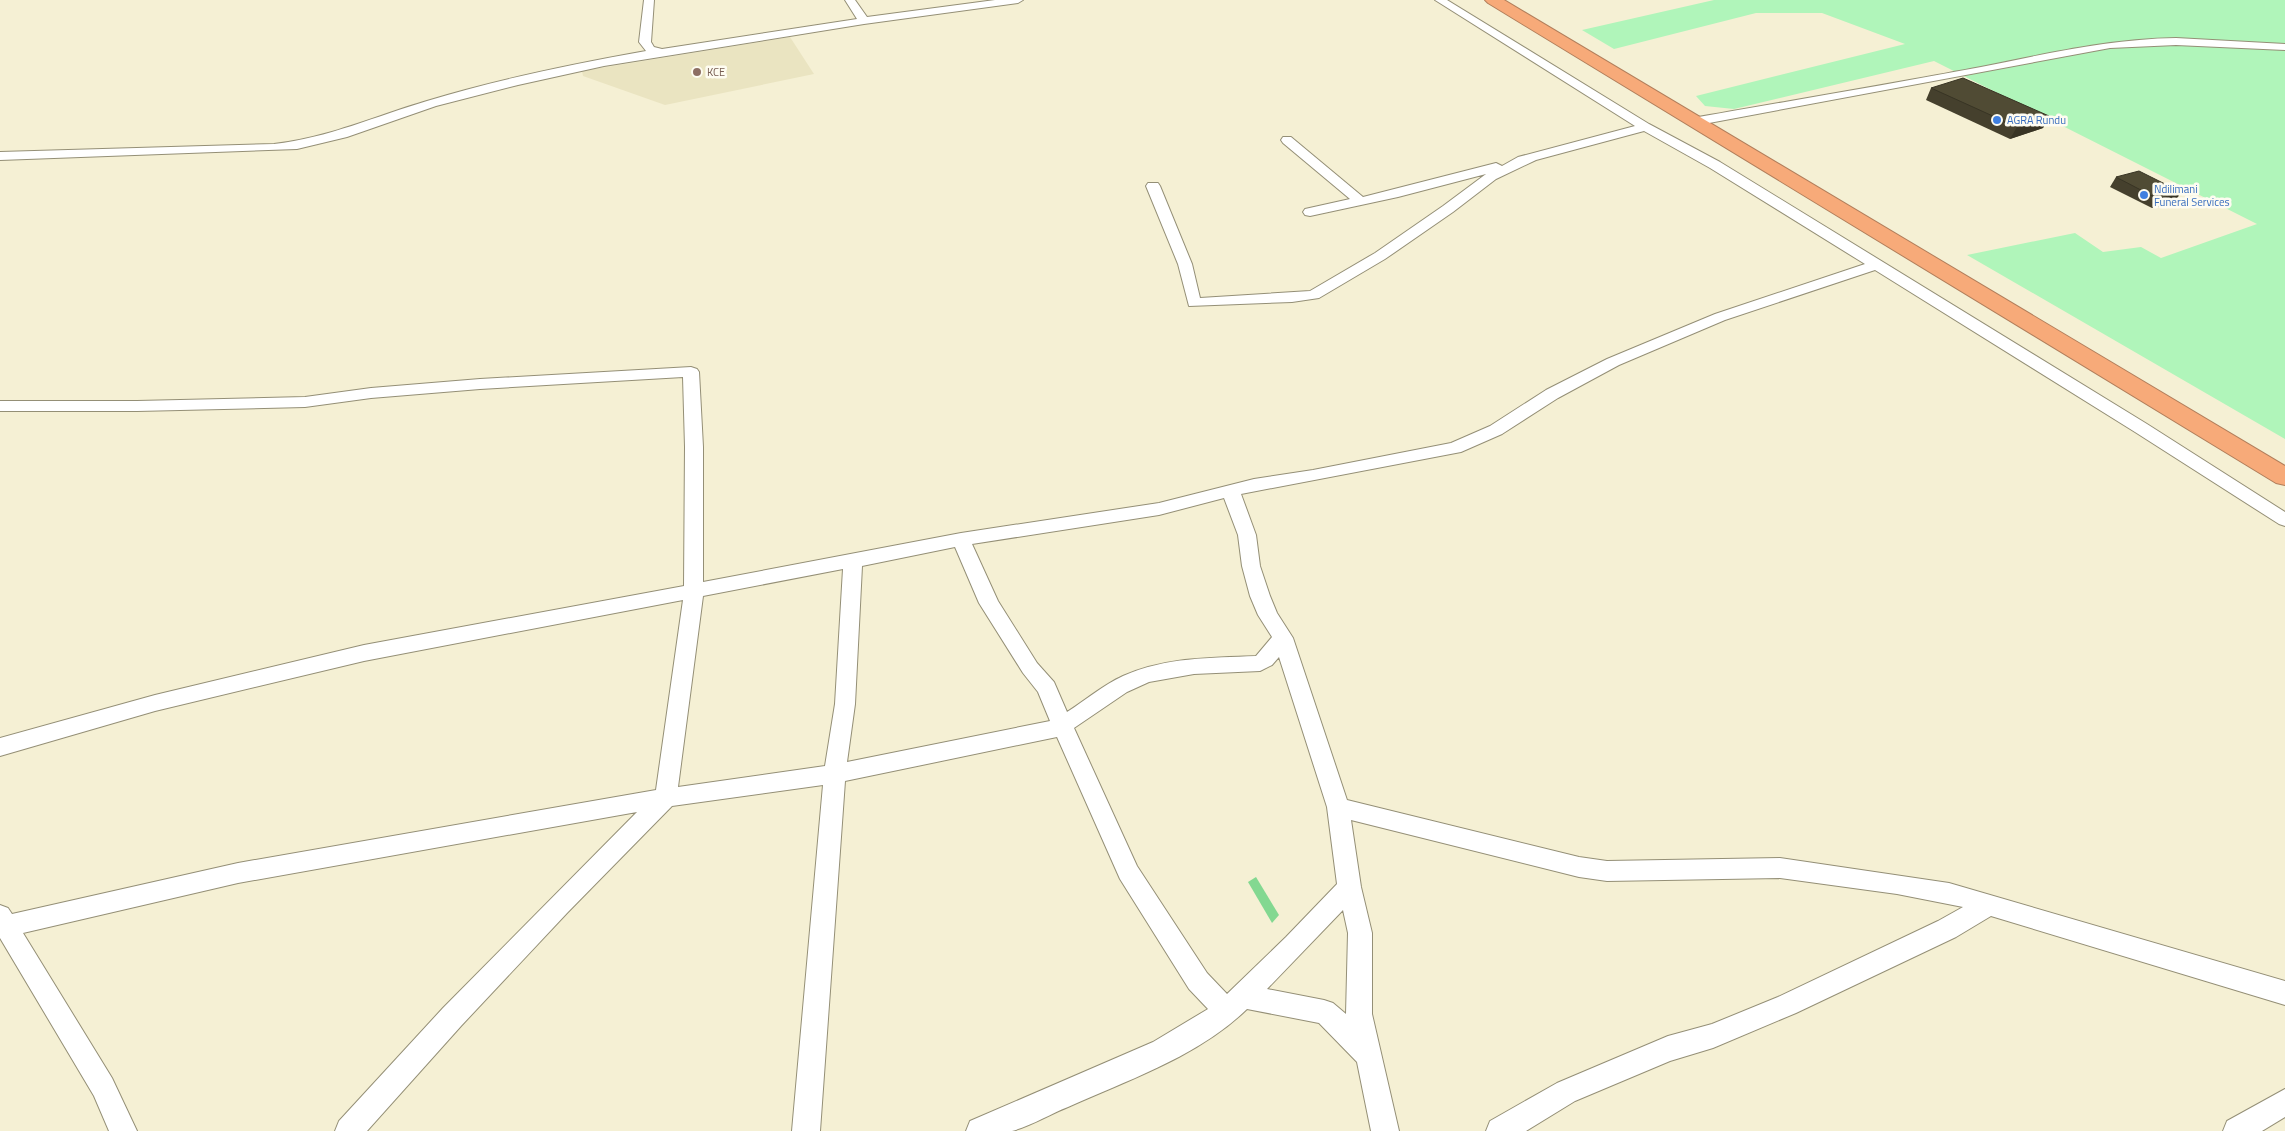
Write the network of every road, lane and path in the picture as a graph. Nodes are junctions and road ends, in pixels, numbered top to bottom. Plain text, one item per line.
1 (649, 0) edge
2 (850, 0) edge
3 (1018, 0) edge
4 (1440, 0) edge
5 (1493, 0) edge
6 (990, 2) edge
7 (864, 21) junction
8 (2285, 46) edge
9 (662, 52) junction
10 (1693, 122) junction
11 (1645, 127) junction
12 (1287, 140) dead end
13 (0, 156) edge
14 (1533, 157) junction
15 (1153, 186) dead end
16 (1360, 201) junction
17 (1310, 212) dead end
18 (1875, 265) junction
19 (0, 406) edge
20 (2285, 477) edge
21 (1232, 492) junction
22 (2285, 520) edge
23 (961, 539) junction
24 (853, 562) junction
25 (694, 590) junction
26 (1283, 638) junction
27 (1063, 726) junction
28 (0, 747) edge
29 (835, 774) junction
30 (666, 798) junction
31 (1338, 807) junction
32 (1349, 887) junction
33 (1990, 904) junction
34 (3, 921) edge
35 (2285, 993) edge
36 (1234, 1004) junction
37 (1367, 1054) junction
38 (2285, 1102) edge
39 (123, 1131) edge
40 (349, 1131) edge
41 (806, 1131) edge
42 (980, 1131) edge
43 (1385, 1131) edge
44 (1500, 1131) edge
45 (2237, 1131) edge

1 - 9 street
2 - 7 street
3 - 6 street
4 - 11 street
5 - 10 highway
6 - 7 street
7 - 9 street
8 - 10 street
9 - 13 street
10 - 20 highway
11 - 14 street
11 - 18 street
12 - 16 street
14 - 15 street
14 - 16 street
16 - 17 street
18 - 21 street
18 - 22 street
19 - 25 street
21 - 23 street
21 - 26 street
23 - 24 street
23 - 27 street
24 - 25 street
24 - 29 street
25 - 28 street
25 - 30 street
26 - 27 street
26 - 31 street
27 - 29 street
27 - 36 street
29 - 30 street
29 - 41 street
30 - 34 street
30 - 40 street
31 - 32 street
31 - 33 street
32 - 36 street
32 - 37 street
33 - 35 street
33 - 44 street
34 - 39 street
36 - 37 street
36 - 42 street
37 - 43 street
38 - 45 street

